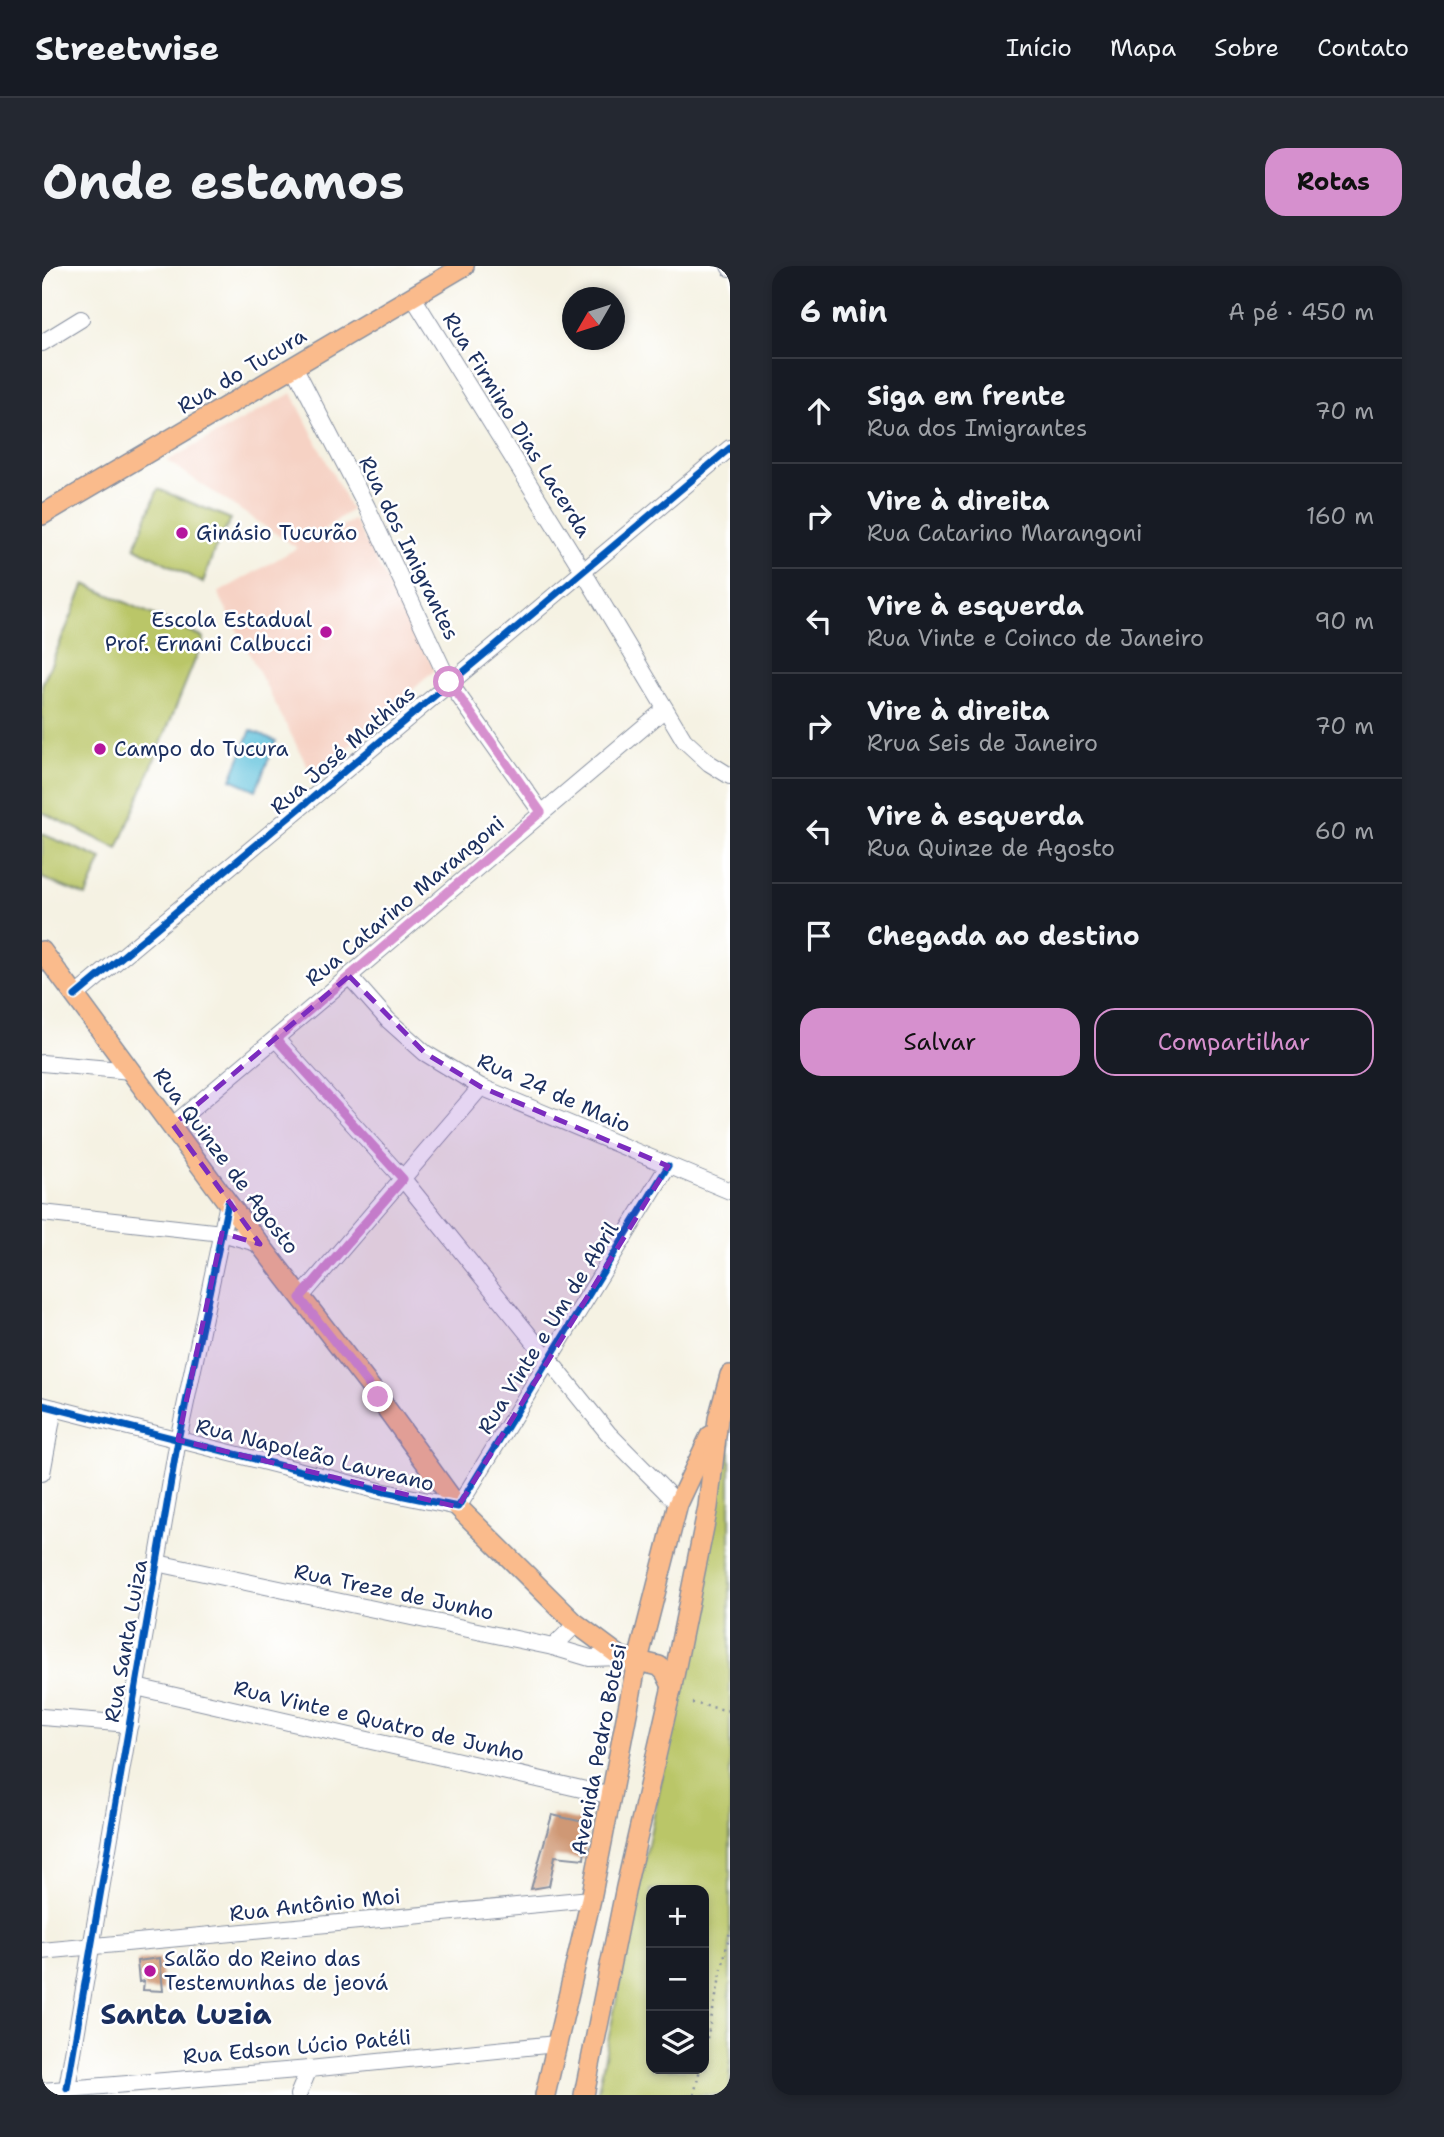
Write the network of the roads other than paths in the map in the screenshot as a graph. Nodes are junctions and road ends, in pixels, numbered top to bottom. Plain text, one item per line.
1 (464, 266) edge
2 (413, 297) junction
3 (81, 319) dead end
4 (42, 343) edge
5 (294, 366) junction
6 (730, 448) edge
7 (42, 515) edge
8 (583, 571) junction
9 (449, 682) junction
10 (665, 709) junction
11 (730, 776) edge
12 (541, 812) junction
13 (42, 951) edge
14 (349, 976) junction
15 (75, 996) junction
16 (276, 1039) junction
17 (42, 1063) edge
18 (131, 1071) junction
19 (481, 1087) junction
20 (173, 1125) junction
21 (668, 1166) junction
22 (403, 1179) junction
23 (730, 1191) edge
24 (228, 1203) junction
25 (42, 1213) edge
26 (222, 1233) junction
27 (260, 1244) junction
28 (300, 1298) junction
29 (550, 1361) junction
30 (730, 1375) edge
31 (48, 1407) edge
32 (718, 1419) junction
33 (178, 1440) junction
34 (42, 1474) edge
35 (678, 1504) junction
36 (458, 1507) junction
37 (157, 1563) junction
38 (574, 1622) junction
39 (553, 1647) junction
40 (630, 1659) junction
41 (673, 1686) junction
42 (136, 1687) junction
43 (42, 1717) edge
44 (130, 1724) junction
45 (612, 1796) junction
46 (626, 1887) junction
47 (592, 1899) junction
48 (92, 1947) junction
49 (42, 1951) edge
50 (556, 2044) junction
51 (309, 2068) junction
52 (67, 2088) junction
53 (42, 2091) edge
54 (298, 2095) edge
55 (545, 2095) edge
56 (584, 2095) edge

1 - 2 main road, Rua do Tucura
2 - 5 main road, Rua do Tucura
2 - 8 street, Rua Firmino Dias Lacerda
3 - 4 street
5 - 7 main road, Rua do Tucura
5 - 9 street, Rua dos Imigrantes
6 - 8 street, Rua José Mathias
8 - 9 street, Rua José Mathias
8 - 10 street, Rua Firmino Dias Lacerda
9 - 12 street, Rua dos Imigrantes
9 - 15 street, Rua José Mathias
10 - 11 street, Rua Firmino Dias Lacerda
10 - 12 street, Rua Catarino Marangoni
12 - 14 street, Rua Catarino Marangoni
13 - 15 main road, Rua Quinze de Agosto
14 - 16 street, Rua Catarino Marangoni
14 - 19 street, Rua 24 de Maio
15 - 18 main road, Rua Quinze de Agosto
16 - 20 street, Rua Catarino Marangoni
16 - 22 street
17 - 18 street
18 - 20 main road, Rua Quinze de Agosto
19 - 21 street, Rua 24 de Maio
19 - 22 street
20 - 24 main road, Rua Quinze de Agosto
21 - 23 street, Rua 24 de Maio
21 - 29 street, Rua Vinte e Um de Abril
22 - 28 street
22 - 29 street
24 - 26 street, Rua Santa Luiza
24 - 27 main road, Rua Quinze de Agosto
25 - 26 street
26 - 27 street
26 - 33 street, Rua Santa Luiza
27 - 28 main road, Rua Quinze de Agosto
28 - 36 main road, Rua Quinze de Agosto
29 - 35 street
29 - 36 street, Rua Vinte e Um de Abril
30 - 32 main road, Avenida Pedro Botesi
31 - 33 street, Rua Napoleão Laureano
31 - 34 street
32 - 35 main road, Avenida Pedro Botesi
32 - 41 main road, Avenida Pedro Botesi
33 - 36 street, Rua Napoleão Laureano
33 - 37 street, Rua Santa Luiza
35 - 40 main road, Avenida Pedro Botesi
36 - 38 main road, Rua Quinze de Agosto
37 - 39 street, Rua Treze de Junho
37 - 42 street, Rua Santa Luiza
38 - 39 street
38 - 40 main road, Rua Quinze de Agosto
39 - 40 street, Rua Treze de Junho
40 - 41 main road, Rua Quinze de Agosto
40 - 45 main road, Avenida Pedro Botesi
41 - 46 main road, Avenida Pedro Botesi
42 - 44 street, Rua Santa Luiza
42 - 45 street, Rua Vinte e Quatro de Junho
43 - 44 street
44 - 48 street, Rua Santa Luiza
45 - 47 main road, Avenida Pedro Botesi
46 - 47 main road
46 - 56 main road, Avenida Pedro Botesi
47 - 48 street, Rua Antônio Moi
47 - 50 main road, Avenida Pedro Botesi
48 - 49 street, Rua Antônio Moi
48 - 52 street, Rua Santa Luiza
50 - 51 street, Rua Edson Lúcio Patéli
50 - 55 main road, Avenida Pedro Botesi
51 - 52 street, Rua Edson Lúcio Patéli
51 - 54 street
52 - 53 street, Rua Edson Lúcio Patéli

